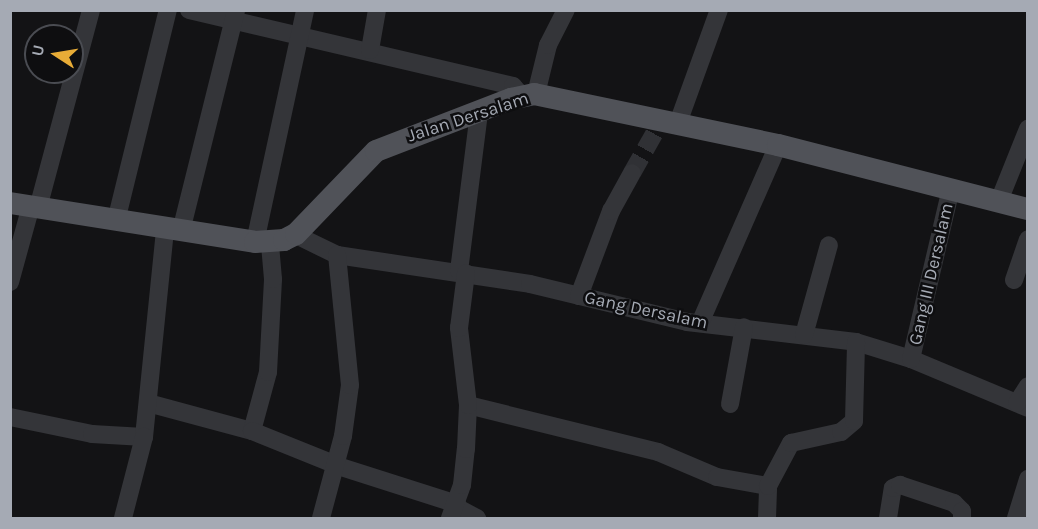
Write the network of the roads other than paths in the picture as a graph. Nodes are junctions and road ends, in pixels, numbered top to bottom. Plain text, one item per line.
1 (92, 10) edge
2 (168, 10) edge
3 (189, 10) edge
4 (305, 10) edge
5 (377, 10) edge
6 (566, 10) edge
7 (719, 10) edge
8 (236, 15) edge
9 (300, 33) junction
10 (370, 50) junction
11 (529, 95) junction
12 (479, 113) junction
13 (666, 123) junction
14 (1028, 129) edge
15 (778, 145) junction
16 (632, 174) tunnel mouth
17 (951, 189) junction
18 (999, 201) junction
19 (26, 206) edge
20 (1028, 209) edge
21 (116, 220) junction
22 (173, 230) junction
23 (296, 235) junction
24 (1028, 239) edge
25 (262, 242) junction
26 (829, 245) dead end
27 (337, 255) junction
28 (462, 272) junction
29 (1014, 279) dead end
30 (10, 282) edge
31 (579, 296) junction
32 (700, 323) junction
33 (744, 327) junction
34 (804, 335) junction
35 (856, 342) junction
36 (911, 359) junction
37 (1028, 386) edge
38 (148, 403) junction
39 (730, 404) dead end
40 (468, 405) junction
41 (1022, 406) edge
42 (10, 417) edge
43 (252, 431) junction
44 (144, 438) junction
45 (336, 464) junction
46 (1028, 479) edge
47 (768, 486) junction
48 (454, 510) edge
49 (123, 519) edge
50 (321, 519) edge
51 (477, 519) edge
52 (768, 519) edge
53 (888, 519) edge
54 (962, 519) edge
55 (1016, 519) edge

1 - 19 street
2 - 21 street
3 - 8 street
4 - 9 street
5 - 10 street
6 - 11 street
7 - 13 street
8 - 9 street
8 - 22 street
9 - 10 street
9 - 25 street
10 - 11 street
11 - 12 main road, Jalan Dersalam
11 - 13 main road, Jalan Dersalam
12 - 23 main road, Jalan Dersalam
12 - 28 street
13 - 15 main road, Jalan Dersalam
14 - 18 street
15 - 17 main road, Jalan Dersalam
15 - 32 street
16 - 31 street
17 - 18 main road, Jalan Dersalam
17 - 36 street, Gang III Dersalam
18 - 20 main road, Jalan Dersalam
19 - 21 main road
19 - 30 street
21 - 22 main road
22 - 25 main road
22 - 38 street
23 - 25 main road
23 - 27 street, Gang Dersalam
24 - 29 street
25 - 43 street
26 - 34 street
27 - 28 street, Gang Dersalam
27 - 45 street
28 - 31 street, Gang Dersalam
28 - 40 street
31 - 32 street, Gang Dersalam
32 - 33 street, Gang Dersalam
33 - 34 street, Gang Dersalam
33 - 39 street
34 - 35 street, Gang Dersalam
35 - 36 street, Gang Dersalam
35 - 47 street
36 - 41 street, Gang Dersalam
37 - 41 street
38 - 43 street
38 - 44 street
40 - 47 street
40 - 48 street
42 - 44 street
43 - 45 street
44 - 49 street
45 - 48 street
45 - 50 street
46 - 55 street
47 - 52 street
48 - 51 street
53 - 54 street

